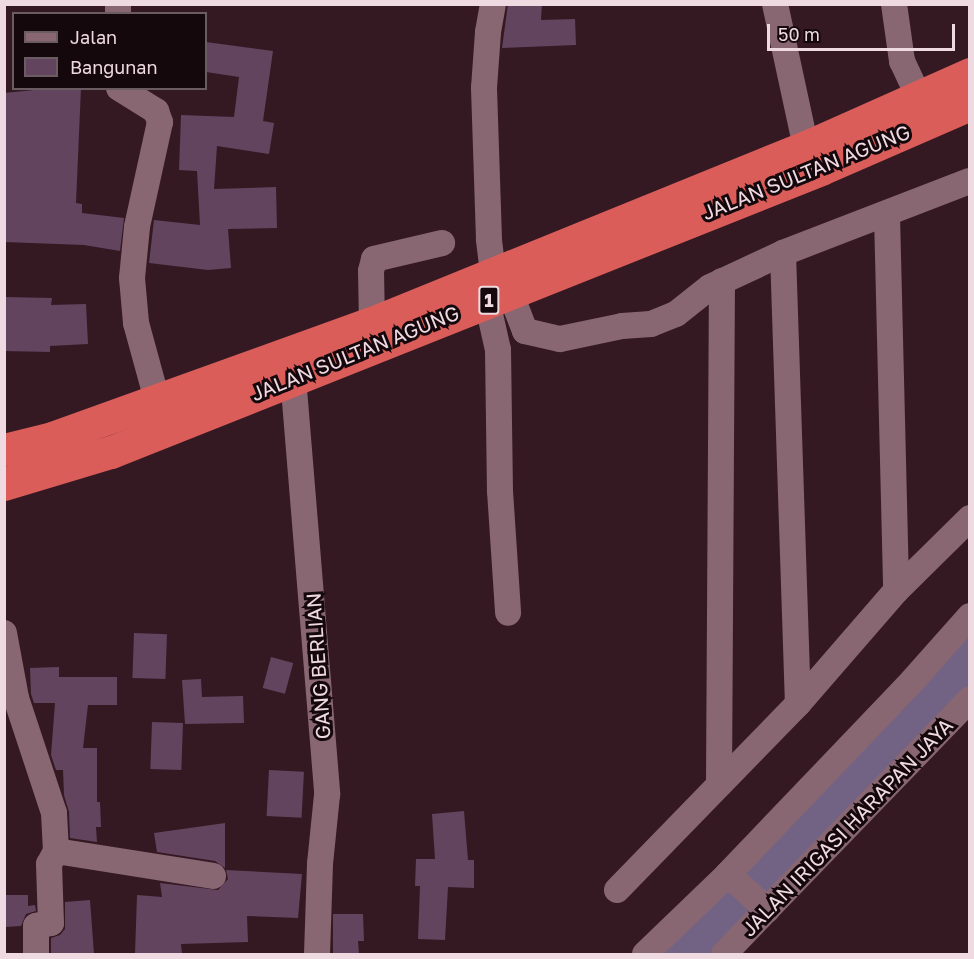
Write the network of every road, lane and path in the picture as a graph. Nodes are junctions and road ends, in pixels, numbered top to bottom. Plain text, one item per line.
1 (493, 4) edge
2 (775, 4) edge
3 (894, 4) edge
4 (969, 74) edge
5 (122, 90) edge
6 (918, 96) junction
7 (969, 104) edge
8 (806, 147) junction
9 (969, 180) edge
10 (887, 215) junction
11 (442, 243) dead end
12 (783, 253) junction
13 (722, 281) junction
14 (496, 289) junction
15 (372, 323) junction
16 (293, 377) junction
17 (157, 400) junction
18 (4, 450) edge
19 (4, 484) edge
20 (969, 518) edge
21 (896, 591) junction
22 (508, 613) dead end
23 (969, 616) edge
24 (4, 633) edge
25 (969, 699) edge
26 (798, 704) junction
27 (719, 783) junction
28 (56, 851) junction
29 (213, 876) dead end
30 (732, 878) junction
31 (617, 890) dead end
32 (763, 905) junction
33 (36, 954) edge
34 (317, 954) edge
35 (645, 954) edge
36 (724, 954) edge

1 - 14 street
2 - 8 street
3 - 6 street
4 - 6 highway, JALAN SULTAN AGUNG / 1
5 - 17 street
6 - 8 highway, JALAN SULTAN AGUNG / 1
7 - 14 highway, JALAN SULTAN AGUNG / 1
8 - 14 highway, JALAN SULTAN AGUNG / 1
9 - 10 street
10 - 12 street
10 - 21 street
11 - 15 street
12 - 13 street
12 - 26 street
13 - 14 street
13 - 27 street
14 - 15 highway, JALAN SULTAN AGUNG / 1
14 - 16 highway, JALAN SULTAN AGUNG / 1
14 - 22 street
15 - 17 highway, JALAN SULTAN AGUNG / 1
16 - 19 highway, JALAN SULTAN AGUNG / 1
16 - 34 street, GANG BERLIAN
17 - 18 highway, JALAN SULTAN AGUNG / 1
20 - 21 street
21 - 26 street
23 - 30 street
24 - 28 street
25 - 32 street, JALAN IRIGASI HARAPAN JAYA
26 - 27 street
27 - 31 street
28 - 29 street
28 - 33 street
30 - 32 street
30 - 35 street
32 - 36 street, JALAN IRIGASI HARAPAN JAYA

